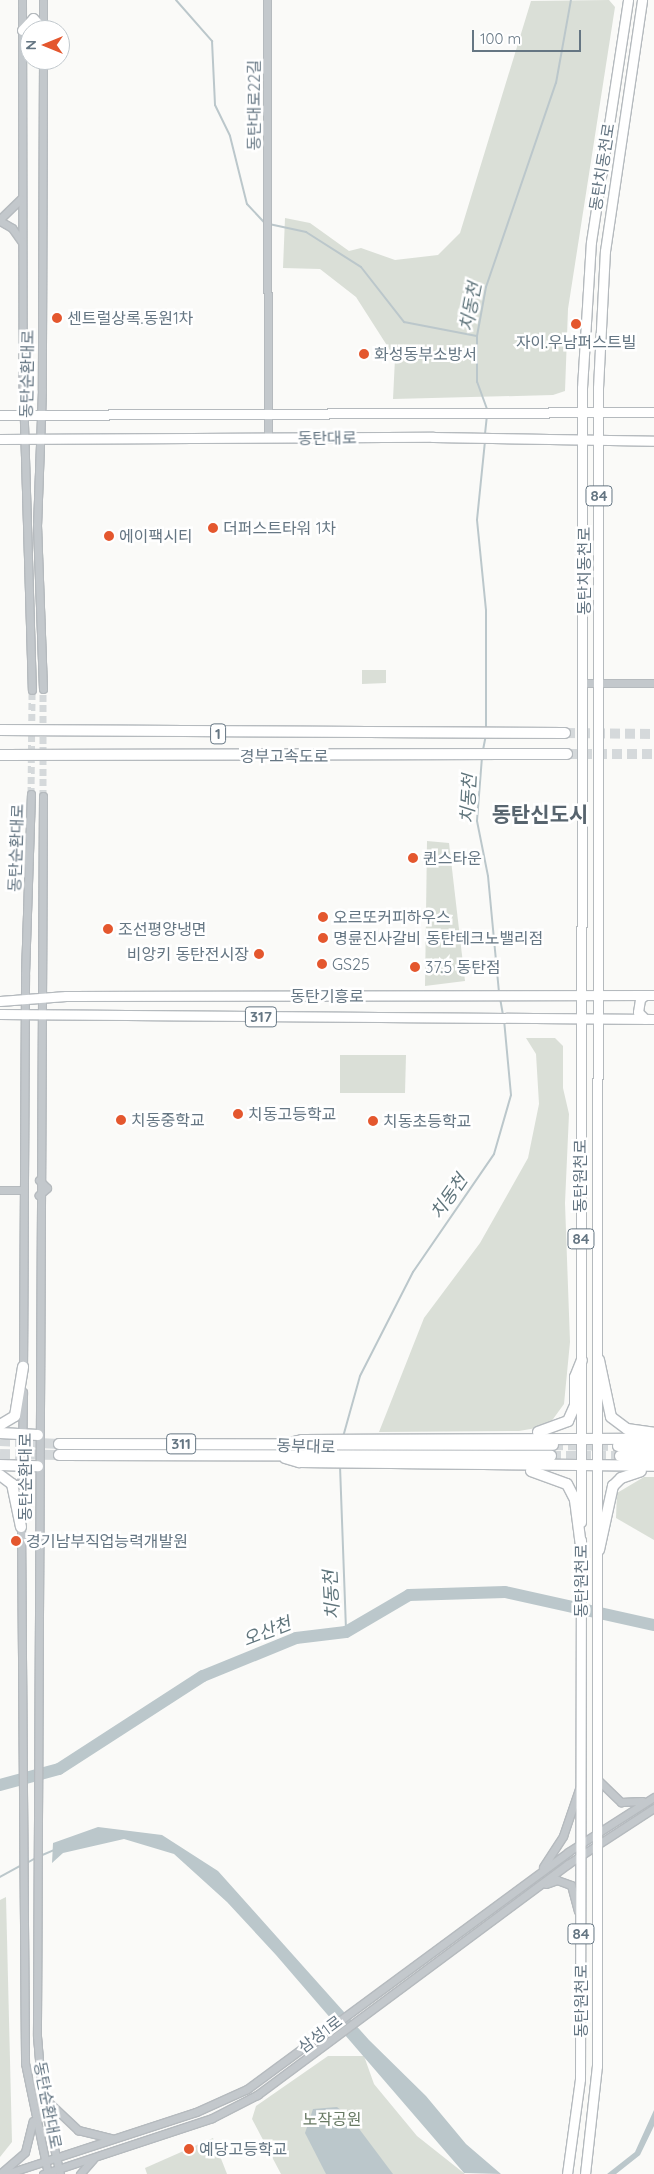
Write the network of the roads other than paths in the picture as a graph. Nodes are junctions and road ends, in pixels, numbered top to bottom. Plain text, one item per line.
1 (22, 0) edge
2 (43, 0) edge
3 (267, 0) edge
4 (628, 0) edge
5 (642, 0) edge
6 (22, 20) edge
7 (43, 20) edge
8 (22, 70) edge
9 (43, 70) edge
10 (22, 196) junction
11 (0, 220) edge
12 (22, 243) junction
13 (583, 412) junction
14 (598, 412) junction
15 (654, 412) edge
16 (40, 413) junction
17 (24, 414) junction
18 (268, 414) junction
19 (0, 415) edge
20 (268, 438) junction
21 (0, 439) edge
22 (584, 439) junction
23 (26, 440) junction
24 (38, 440) junction
25 (599, 440) junction
26 (654, 441) edge
27 (584, 683) junction
28 (600, 683) junction
29 (654, 683) edge
30 (43, 689) tunnel mouth
31 (32, 690) tunnel mouth
32 (0, 730) edge
33 (565, 733) tunnel mouth
34 (567, 754) tunnel mouth
35 (0, 755) edge
36 (31, 794) tunnel mouth
37 (42, 796) tunnel mouth
38 (650, 995) edge
39 (582, 996) junction
40 (599, 996) junction
41 (39, 998) junction
42 (25, 999) junction
43 (0, 1001) edge
44 (0, 1014) edge
45 (24, 1014) junction
46 (39, 1014) junction
47 (580, 1019) junction
48 (599, 1019) junction
49 (649, 1019) edge
50 (0, 1190) edge
51 (23, 1190) junction
52 (582, 1360) junction
53 (599, 1360) junction
54 (22, 1367) junction
55 (0, 1425) edge
56 (0, 1433) edge
57 (654, 1433) edge
58 (22, 1435) junction
59 (38, 1435) junction
60 (582, 1437) junction
61 (522, 1438) junction
62 (599, 1438) junction
63 (654, 1439) edge
64 (59, 1444) tunnel mouth
65 (553, 1445) tunnel mouth
66 (654, 1446) edge
67 (302, 1451) junction
68 (374, 1451) junction
69 (59, 1455) tunnel mouth
70 (551, 1456) tunnel mouth
71 (654, 1456) edge
72 (0, 1465) edge
73 (22, 1466) junction
74 (38, 1466) junction
75 (524, 1466) junction
76 (582, 1467) junction
77 (599, 1467) junction
78 (654, 1468) edge
79 (0, 1475) edge
80 (21, 1527) junction
81 (582, 1546) junction
82 (599, 1550) junction
83 (598, 1780) junction
84 (581, 1784) junction
85 (654, 1796) edge
86 (654, 1808) edge
87 (598, 1833) junction
88 (581, 1843) junction
89 (598, 1843) junction
90 (581, 1855) junction
91 (528, 1882) junction
92 (534, 1890) junction
93 (581, 1924) junction
94 (42, 2095) junction
95 (33, 2119) junction
96 (50, 2132) junction
97 (38, 2135) junction
98 (114, 2138) junction
99 (106, 2153) junction
100 (56, 2157) junction
101 (45, 2161) junction
102 (568, 2170) edge
103 (59, 2171) edge
104 (46, 2173) edge
105 (0, 2174) edge
106 (6, 2174) edge
107 (80, 2174) edge
108 (586, 2174) edge

1 - 6 street, 동탄순환대로
2 - 7 street
3 - 18 street, 동탄대로22길
4 - 13 main road, 동탄치동천로 / 84
5 - 14 main road, 동탄치동천로 / 84
8 - 10 street, 동탄순환대로
9 - 16 street, 동탄순환대로
10 - 11 street
10 - 12 street, 동탄순환대로
11 - 12 street
12 - 17 street, 동탄순환대로
13 - 14 main road, 동탄대로
13 - 18 main road, 동탄대로
13 - 22 main road, 동탄치동천로 / 84
14 - 15 main road, 동탄대로
14 - 25 main road, 동탄치동천로 / 84
16 - 17 main road, 동탄대로
16 - 18 main road, 동탄대로
16 - 24 street, 동탄순환대로
17 - 19 main road, 동탄대로
17 - 23 street, 동탄순환대로
18 - 20 street
20 - 22 main road, 동탄대로
20 - 24 main road, 동탄대로
21 - 23 main road, 동탄대로
22 - 25 main road, 동탄대로
22 - 27 main road, 동탄치동천로 / 84
23 - 24 main road, 동탄대로
23 - 31 street, 동탄순환대로
24 - 30 street, 동탄순환대로
25 - 26 main road, 동탄대로
25 - 28 main road, 동탄치동천로 / 84
27 - 28 street
27 - 39 main road, 동탄치동천로 / 84
28 - 29 street
28 - 40 main road, 동탄치동천로 / 84
32 - 33 highway, 경부고속도로 / 1
34 - 35 highway, 경부고속도로 / 1
36 - 42 street, 동탄순환대로
37 - 41 street, 동탄순환대로
38 - 40 main road, 동탄기흥로 / 317
38 - 49 main road
39 - 40 main road, 동탄기흥로 / 317
39 - 41 main road, 동탄기흥로 / 317
39 - 47 main road, 동탄원천로 / 84
40 - 48 main road, 동탄원천로 / 84
41 - 42 main road, 동탄기흥로 / 317
41 - 46 street, 동탄순환대로
42 - 43 main road, 동탄기흥로 / 317
42 - 45 street, 동탄순환대로
44 - 45 main road, 동탄기흥로 / 317
45 - 46 main road, 동탄기흥로 / 317
45 - 51 street, 동탄순환대로
46 - 47 main road, 동탄기흥로 / 317
46 - 59 street, 동탄순환대로
47 - 48 main road, 동탄기흥로 / 317
47 - 52 main road, 동탄원천로 / 84
48 - 49 main road, 동탄기흥로 / 317
48 - 53 main road, 동탄원천로 / 84
50 - 51 street
51 - 54 street, 동탄순환대로
52 - 60 main road, 동탄원천로 / 84
52 - 61 highway
53 - 57 highway
53 - 62 main road, 동탄원천로 / 84
54 - 55 highway
54 - 58 street, 동탄순환대로
56 - 58 highway
58 - 59 highway
58 - 73 street, 동탄순환대로
59 - 74 street, 동탄순환대로
60 - 61 highway
60 - 62 highway
60 - 76 main road, 동탄원천로 / 84
61 - 68 highway
62 - 63 highway
62 - 77 main road, 동탄원천로 / 84
64 - 67 highway, 동부대로 / 311
65 - 68 highway, 동부대로 / 311
66 - 71 highway
67 - 68 highway, 동부대로 / 311
67 - 68 highway
67 - 69 highway, 동부대로 / 311
68 - 70 highway, 동부대로 / 311
68 - 75 highway
72 - 73 highway
73 - 74 highway
73 - 80 street, 동탄순환대로
74 - 94 street, 동탄순환대로
75 - 76 highway
75 - 81 highway
76 - 77 highway
76 - 81 main road, 동탄원천로 / 84
77 - 78 highway
77 - 82 main road, 동탄원천로 / 84
78 - 82 highway
79 - 80 highway
80 - 95 street, 동탄순환대로
81 - 84 main road, 동탄원천로 / 84
82 - 83 main road, 동탄원천로 / 84
83 - 85 street
83 - 87 main road, 동탄원천로 / 84
84 - 88 main road, 동탄원천로 / 84
84 - 91 street
85 - 87 street, 삼성1로
86 - 89 street, 삼성1로
87 - 88 street, 삼성1로
87 - 89 main road, 동탄원천로 / 84
88 - 90 main road, 동탄원천로 / 84
88 - 91 street, 삼성1로
89 - 90 street, 삼성1로
89 - 108 main road, 동탄원천로 / 84
90 - 92 street, 삼성1로
90 - 93 main road, 동탄원천로 / 84
91 - 98 street, 삼성1로
92 - 93 street
92 - 99 street, 삼성1로
93 - 102 main road, 동탄원천로 / 84
94 - 96 street, 동탄순환대로
94 - 98 street
95 - 97 street, 동탄순환대로
95 - 105 street
96 - 97 street
96 - 100 street, 동탄순환대로
97 - 101 street, 동탄순환대로
98 - 100 street, 삼성1로
99 - 103 street, 삼성1로
99 - 107 street
100 - 101 street, 삼성1로
100 - 103 street, 동탄순환대로
101 - 104 street, 동탄순환대로
101 - 106 street, 삼성1로
103 - 104 street, 삼성1로

